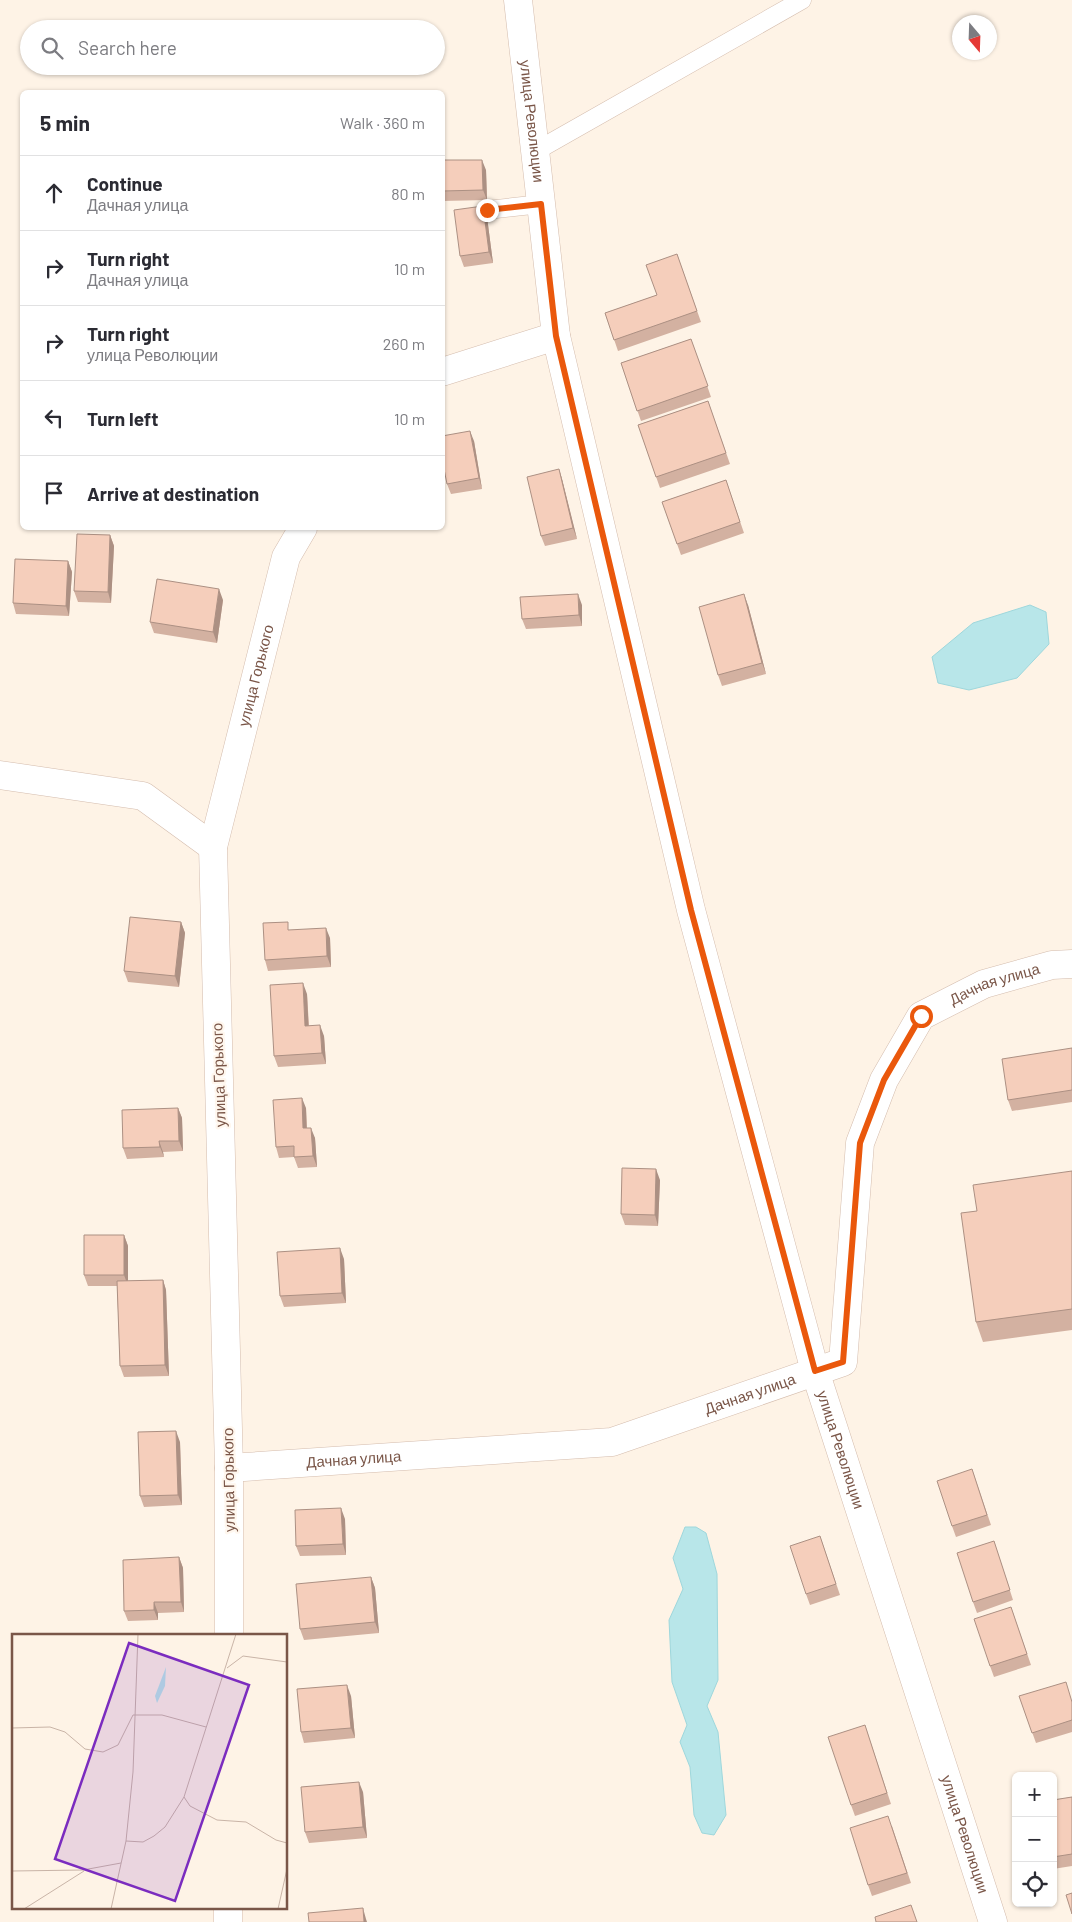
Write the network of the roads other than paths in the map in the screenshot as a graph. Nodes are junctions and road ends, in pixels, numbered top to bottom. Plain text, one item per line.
1 (518, 0) edge
2 (794, 2) edge
3 (536, 150) junction
4 (541, 204) junction
5 (487, 210) dead end
6 (556, 336) junction
7 (445, 371) edge
8 (302, 530) edge
9 (0, 775) edge
10 (213, 847) junction
11 (1072, 964) edge
12 (815, 1371) junction
13 (229, 1468) junction
14 (229, 1634) edge
15 (993, 1922) edge

1 - 3 street, улица Революции
2 - 3 lane
3 - 4 street, улица Революции
4 - 5 lane
4 - 6 street, улица Революции
6 - 7 street
6 - 12 street, улица Революции
8 - 10 street, улица Горького
9 - 10 street
10 - 13 street, улица Горького
11 - 12 street, Дачная улица
12 - 13 street, Дачная улица
12 - 15 street, улица Революции
13 - 14 street, улица Горького

